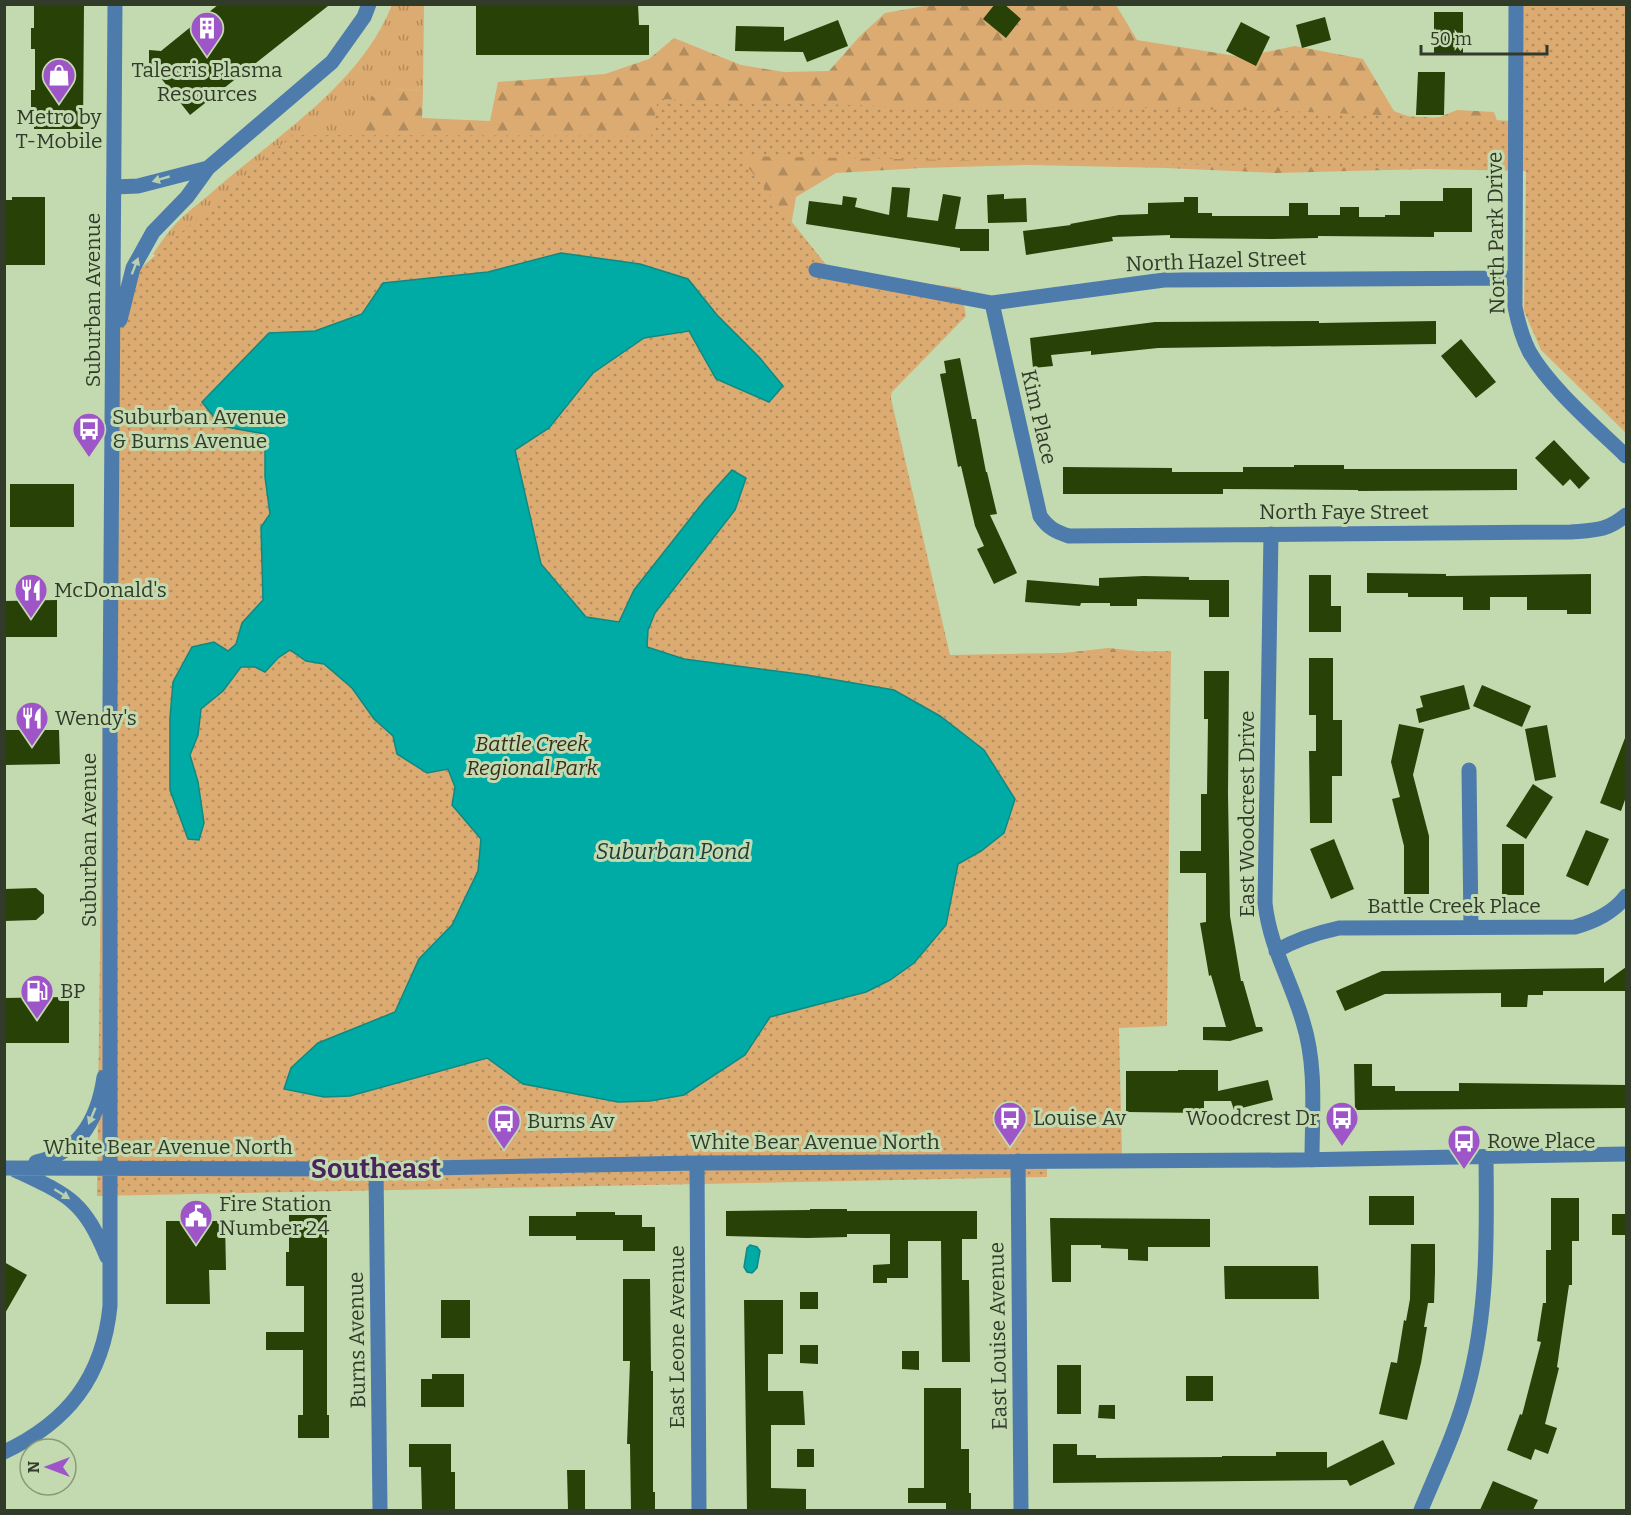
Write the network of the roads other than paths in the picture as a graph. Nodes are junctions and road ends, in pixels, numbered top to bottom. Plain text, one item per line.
1 (115, 4) edge
2 (369, 4) edge
3 (1516, 4) edge
4 (208, 168) junction
5 (114, 187) junction
6 (816, 270) dead end
7 (1515, 278) junction
8 (992, 303) junction
9 (114, 343) junction
10 (1626, 456) edge
11 (1626, 515) edge
12 (1057, 532) joint
13 (1271, 534) junction
14 (1469, 770) dead end
15 (1626, 896) edge
16 (1471, 927) junction
17 (1276, 951) junction
18 (110, 1039) junction
19 (1626, 1154) edge
20 (1486, 1158) junction
21 (1312, 1160) junction
22 (1018, 1161) junction
23 (697, 1163) junction
24 (110, 1167) junction
25 (7, 1168) edge
26 (376, 1169) junction
27 (110, 1262) junction
28 (4, 1452) edge
29 (380, 1510) edge
30 (699, 1510) edge
31 (1021, 1510) edge
32 (1421, 1510) edge

1 - 5 street, Suburban Avenue
2 - 4 street
3 - 7 street, North Park Drive
4 -> 5 street
9 -> 4 street
5 - 9 street, Suburban Avenue
6 - 8 street, North Hazel Street
7 - 8 street, North Hazel Street
7 - 10 street, North Park Drive
8 - 12 street, Kim Place
9 - 18 street, Suburban Avenue
11 - 13 street, North Faye Street
12 - 13 street, North Faye Street
13 - 17 street, East Woodcrest Drive
14 - 16 street
15 - 16 street, Battle Creek Place
16 - 17 street, Battle Creek Place
17 - 21 street, East Woodcrest Drive
18 - 24 street, Suburban Avenue
18 -> 25 street
19 - 20 street, White Bear Avenue North
20 - 21 street, White Bear Avenue North
20 - 32 street
21 - 22 street, White Bear Avenue North
22 - 23 street, White Bear Avenue North
22 - 31 street, East Louise Avenue
23 - 26 street, White Bear Avenue North
23 - 30 street, East Leone Avenue
24 - 25 street, White Bear Avenue North
24 - 26 street, White Bear Avenue North
24 - 27 street, Suburban Avenue
25 -> 27 street
26 - 29 street, Burns Avenue
27 - 28 street, Suburban Avenue

